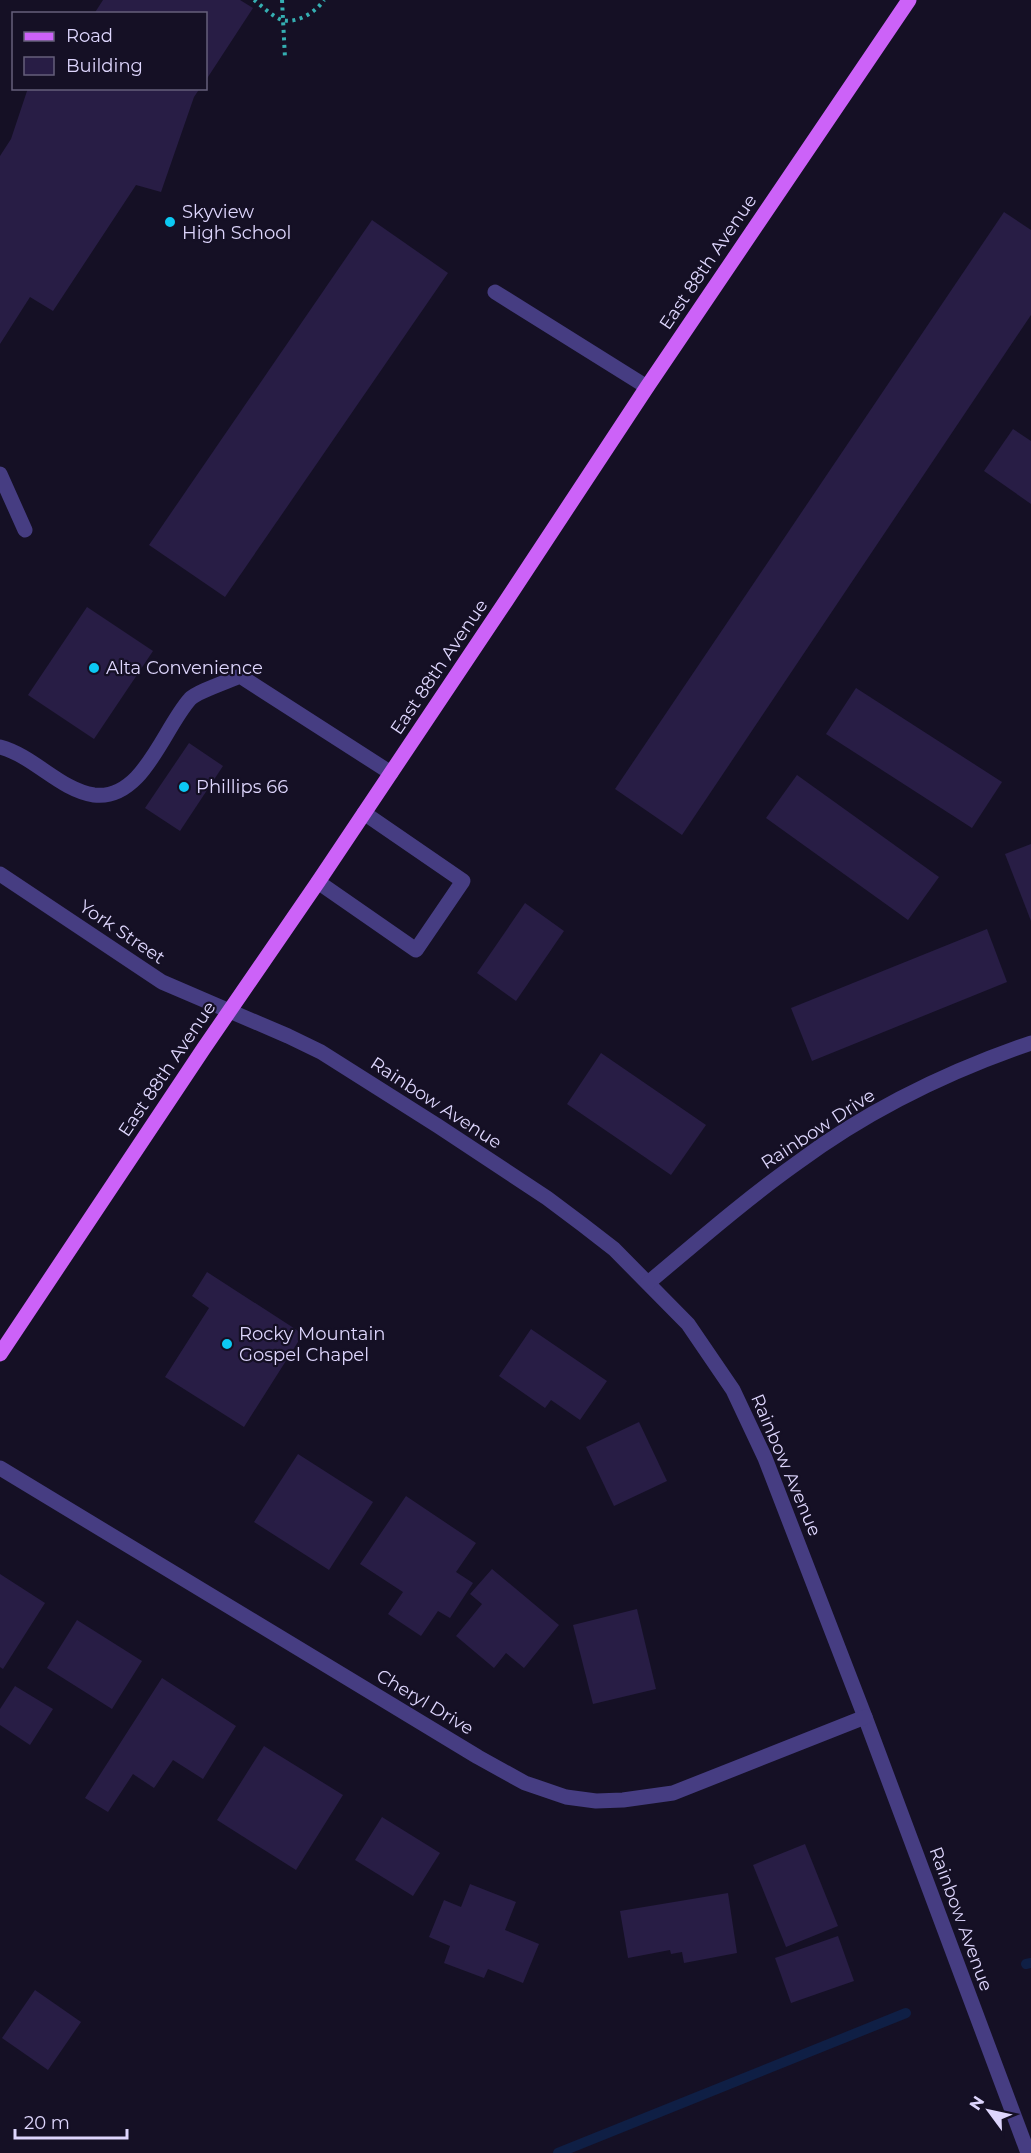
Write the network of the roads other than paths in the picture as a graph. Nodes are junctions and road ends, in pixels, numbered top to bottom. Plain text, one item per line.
1 (909, 0) edge
2 (495, 292) dead end
3 (647, 387) junction
4 (0, 474) edge
5 (25, 530) dead end
6 (0, 747) edge
7 (392, 773) junction
8 (364, 813) junction
9 (0, 874) edge
10 (318, 882) junction
11 (230, 1011) junction
12 (1031, 1043) edge
13 (648, 1283) junction
14 (0, 1354) edge
15 (0, 1467) edge
16 (865, 1717) junction
17 (1028, 2153) edge

1 - 3 main road, East 88th Avenue
2 - 3 street
3 - 7 main road, East 88th Avenue
4 - 5 street
6 - 7 street
7 - 8 main road, East 88th Avenue
8 - 10 main road, East 88th Avenue
8 - 10 street
9 - 11 street, York Street
10 - 11 main road, East 88th Avenue
11 - 13 street, Rainbow Avenue
11 - 14 main road, East 88th Avenue
12 - 13 street, Rainbow Drive
13 - 16 street, Rainbow Avenue
15 - 16 street, Cheryl Drive
16 - 17 street, Rainbow Avenue

